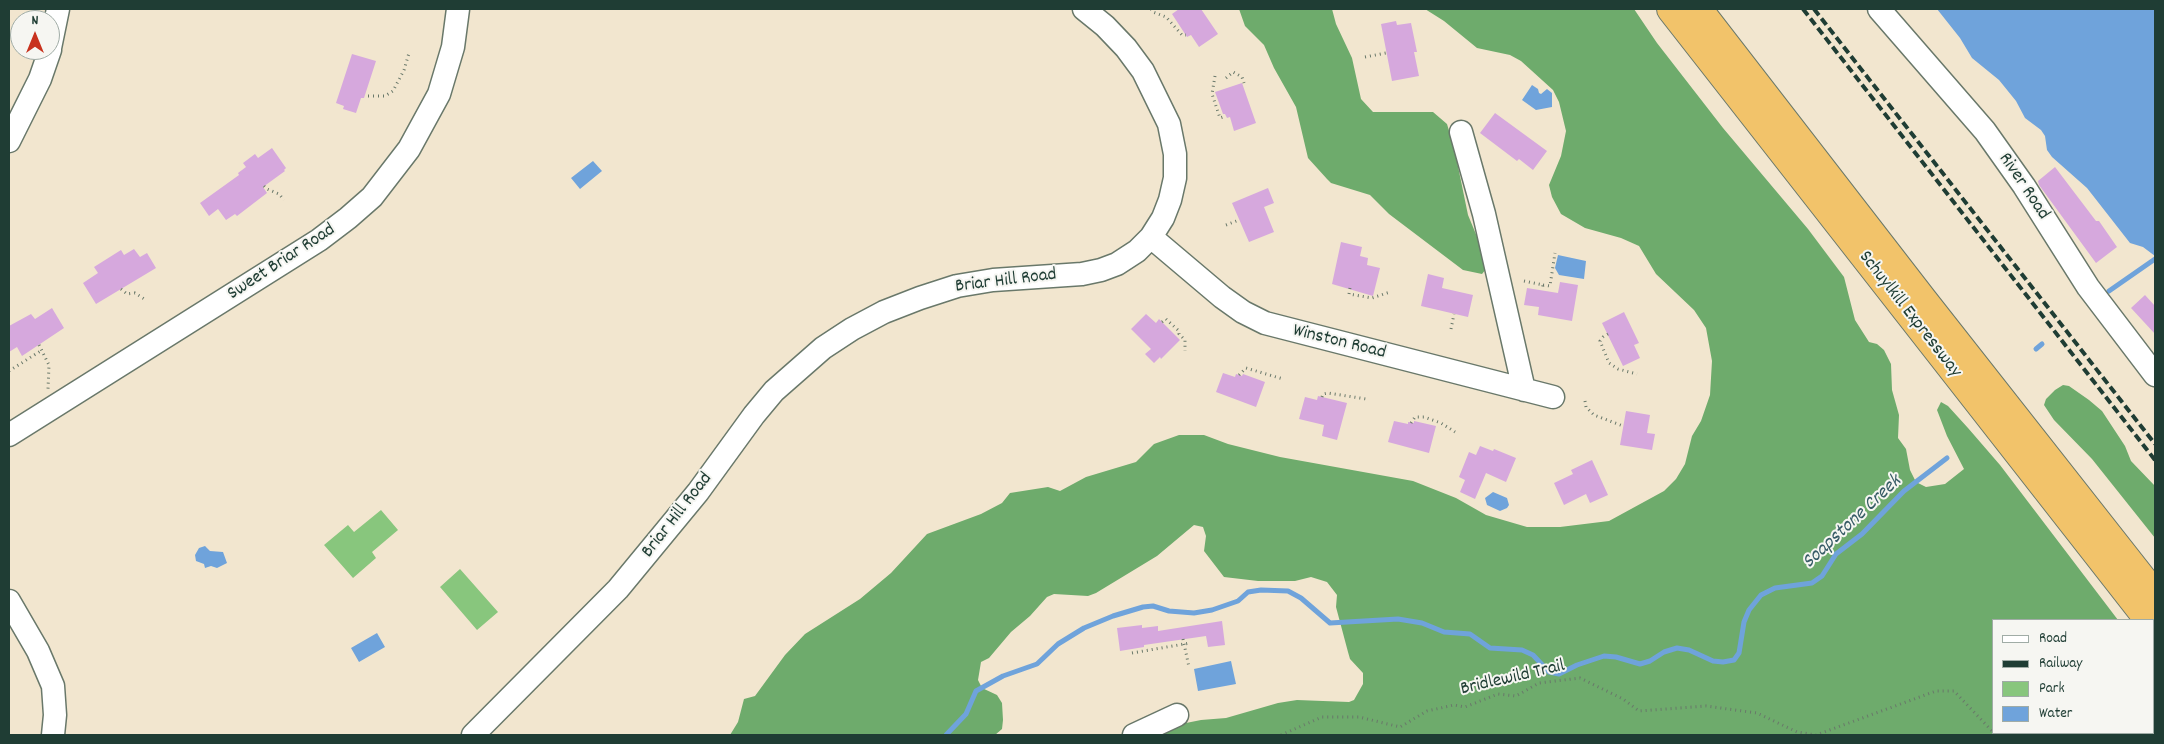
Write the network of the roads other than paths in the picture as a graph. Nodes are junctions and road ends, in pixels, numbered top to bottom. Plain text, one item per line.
1 (458, 9) edge
2 (1084, 9) edge
3 (1671, 9) edge
4 (1698, 9) edge
5 (1880, 9) edge
6 (46, 60) edge
7 (1461, 132) dead end
8 (9, 141) edge
9 (1151, 237) junction
10 (2155, 376) edge
11 (1524, 390) junction
12 (1552, 397) dead end
13 (9, 435) edge
14 (2155, 595) edge
15 (9, 601) edge
16 (2148, 619) edge
17 (1177, 715) dead end
18 (59, 734) edge
19 (473, 735) edge
20 (1134, 735) edge

1 - 13 street, Sweet Briar Road
2 - 9 street, Briar Hill Road
3 - 16 highway, Schuylkill Expressway
4 - 14 highway, Schuylkill Expressway
5 - 10 street, River Road
6 - 8 street
7 - 11 street
9 - 11 street, Winston Road
9 - 19 street, Briar Hill Road
11 - 12 street, Winston Road
15 - 18 street
17 - 20 street

